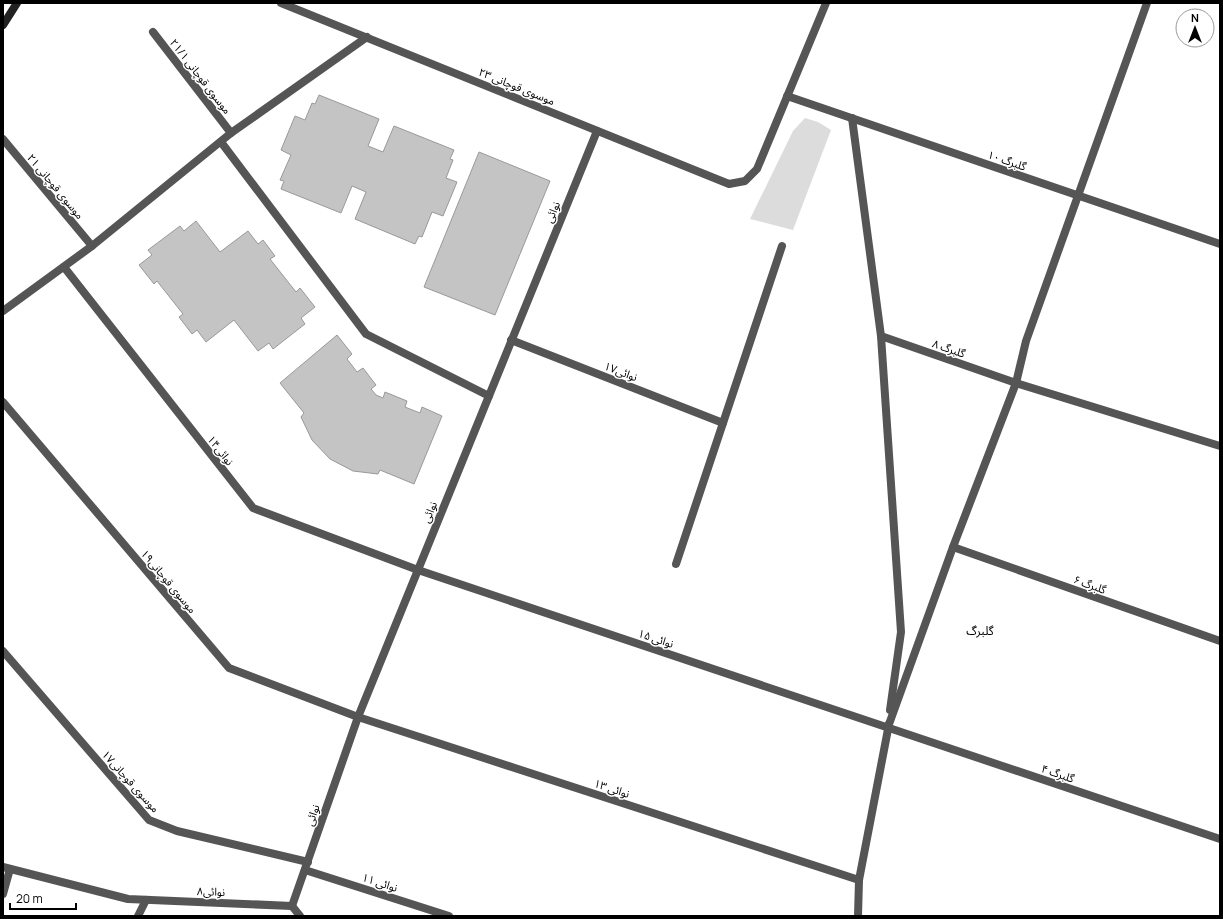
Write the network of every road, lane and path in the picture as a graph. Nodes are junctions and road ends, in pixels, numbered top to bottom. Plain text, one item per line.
1 (17, 3) edge
2 (281, 3) edge
3 (826, 3) edge
4 (1147, 3) edge
5 (3, 25) edge
6 (153, 32) dead end
7 (367, 37) junction
8 (787, 96) junction
9 (852, 118) junction
10 (597, 131) junction
11 (231, 133) junction
12 (3, 139) edge
13 (221, 142) junction
14 (1078, 195) junction
15 (1220, 244) edge
16 (92, 246) junction
17 (782, 246) dead end
18 (64, 267) junction
19 (3, 311) edge
20 (881, 336) junction
21 (511, 340) junction
22 (1016, 383) junction
23 (489, 396) junction
24 (3, 402) edge
25 (723, 423) junction
26 (1220, 446) edge
27 (953, 547) junction
28 (676, 564) dead end
29 (418, 570) junction
30 (1220, 641) edge
31 (3, 651) edge
32 (358, 717) junction
33 (888, 727) junction
34 (1220, 839) edge
35 (308, 862) junction
36 (7, 868) edge
37 (305, 870) junction
38 (859, 880) junction
39 (3, 894) edge
40 (146, 900) junction
41 (292, 906) junction
42 (860, 915) edge
43 (138, 916) edge
44 (300, 916) edge
45 (449, 916) edge

1 - 5 street
2 - 7 street, موسوی قوچانی ۲۳
3 - 8 street
4 - 14 street
6 - 11 street, موسوی قوچانی ۲۱/۱
7 - 10 street, موسوی قوچانی ۲۳
7 - 11 street
8 - 9 street, گلبرگ ۱۰
8 - 10 street, موسوی قوچانی ۲۳
9 - 14 street, گلبرگ ۱۰
9 - 20 street
10 - 21 street, نوائی
11 - 13 street
12 - 16 street, موسوی قوچانی ۲۱
13 - 16 street
13 - 23 street
14 - 15 street, گلبرگ ۱۰
14 - 22 street
16 - 18 street
17 - 25 street
18 - 19 street
18 - 29 street, نوائی۱۴
20 - 22 street, گلبرگ ۸
20 - 33 street
21 - 23 street, نوائی
21 - 25 street, نوائی۱۷
22 - 26 street, گلبرگ ۸
22 - 27 street
23 - 29 street, نوائی
24 - 32 street, موسوی قوچانی۱۹
25 - 28 street
27 - 30 street, گلبرگ ۶
27 - 33 street
29 - 32 street, نوائی
29 - 33 street, نوائی ۱۵
31 - 35 street, موسوی قوچانی۱۷
32 - 35 street, نوائی
32 - 38 street, نوائی ۱۳
33 - 34 street, گلبرگ ۴
33 - 38 street
35 - 37 street, نوائی
36 - 39 street
36 - 40 street, نوائی۸
37 - 41 street, نوائی
37 - 45 street, نوائی ۱۱
38 - 42 street
40 - 41 street, نوائی۸
40 - 43 street
41 - 44 street

